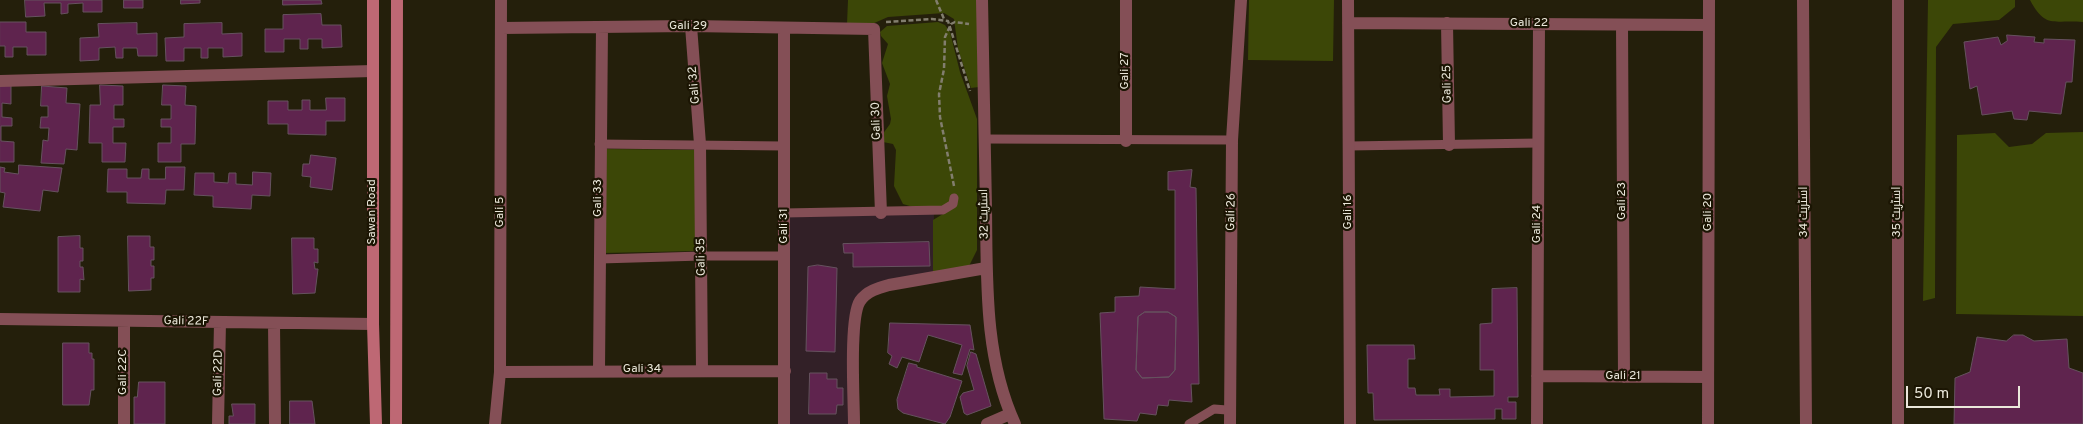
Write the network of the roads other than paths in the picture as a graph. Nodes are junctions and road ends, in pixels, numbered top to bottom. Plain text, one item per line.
1 (373, 0) edge
2 (397, 0) edge
3 (502, 0) edge
4 (982, 0) edge
5 (1126, 0) edge
6 (1241, 0) edge
7 (1348, 0) edge
8 (1709, 0) edge
9 (1804, 0) edge
10 (1898, 0) edge
11 (1348, 23) junction
12 (1447, 23) junction
13 (1538, 24) junction
14 (1622, 25) junction
15 (1709, 25) junction
16 (691, 26) junction
17 (602, 27) junction
18 (502, 28) junction
19 (784, 29) junction
20 (874, 29) joint
21 (373, 71) junction
22 (0, 81) edge
23 (984, 140) junction
24 (1232, 140) junction
25 (1126, 141) junction
26 (1538, 143) junction
27 (599, 144) junction
28 (700, 144) junction
29 (1449, 145) junction
30 (784, 146) junction
31 (1349, 146) junction
32 (954, 198) road end
33 (784, 212) junction
34 (881, 213) junction
35 (702, 256) junction
36 (785, 256) junction
37 (600, 259) junction
38 (986, 268) junction
39 (0, 319) edge
40 (124, 321) junction
41 (220, 322) junction
42 (274, 323) junction
43 (373, 324) junction
44 (599, 370) junction
45 (702, 370) junction
46 (784, 371) junction
47 (500, 372) junction
48 (1537, 376) junction
49 (1624, 377) junction
50 (1708, 377) junction
51 (1226, 415) edge
52 (1013, 419) edge
53 (124, 424) edge
54 (218, 424) edge
55 (275, 424) edge
56 (376, 424) edge
57 (396, 424) edge
58 (494, 424) edge
59 (784, 424) edge
60 (854, 424) edge
61 (987, 424) edge
62 (1189, 424) edge
63 (1350, 424) edge
64 (1537, 424) edge
65 (1708, 424) edge
66 (1806, 424) edge
67 (1898, 424) edge

1 - 21 main road, Sawan Road
2 - 57 main road, Sawan Road
3 - 18 street, Gali 5
4 - 23 street, اسٹریٹ 32
5 - 25 street, Gali 27
6 - 24 street, Gali 26
7 - 11 street, Gali 16
8 - 15 street, Gali 20
9 - 66 street, اسٹریٹ 34
10 - 67 street, اسٹریٹ 35
11 - 12 street, Gali 22
11 - 31 street, Gali 16
12 - 13 street, Gali 22
12 - 29 street, Gali 25
13 - 14 street, Gali 22
13 - 26 street, Gali 24
14 - 15 street, Gali 22
14 - 49 street, Gali 23
15 - 50 street, Gali 20
16 - 17 street, Gali 29
16 - 19 street, Gali 29
16 - 28 street, Gali 32
17 - 18 street, Gali 29
17 - 27 street, Gali 33
18 - 47 street, Gali 5
19 - 20 street, Gali 29
19 - 30 street, Gali 31
20 - 34 street, Gali 30
21 - 22 street
21 - 43 main road, Sawan Road
23 - 25 lane
23 - 38 street, اسٹریٹ 32
24 - 25 lane
24 - 51 street, Gali 26
26 - 29 lane
26 - 48 street, Gali 24
27 - 28 lane
27 - 37 street, Gali 33
28 - 30 lane
28 - 35 street, Gali 35
29 - 31 lane
30 - 33 street, Gali 31
31 - 63 street, Gali 16
32 - 34 lane
33 - 34 lane
33 - 36 street, Gali 31
35 - 36 lane
35 - 37 lane
35 - 45 street, Gali 35
36 - 46 street, Gali 31
37 - 44 street, Gali 33
38 - 52 street, اسٹریٹ 32
38 - 60 street
39 - 40 street, Gali 22F
40 - 41 street, Gali 22F
40 - 53 street, Gali 22C
41 - 42 street, Gali 22F
41 - 54 street, Gali 22D
42 - 43 street, Gali 22F
42 - 55 street
43 - 56 main road, Sawan Road
44 - 45 street, Gali 34
44 - 47 street, Gali 34
45 - 46 street, Gali 34
46 - 59 street, Gali 31
47 - 58 street, Gali 5
48 - 49 street, Gali 21
48 - 64 street, Gali 24
49 - 50 street, Gali 21
50 - 65 street, Gali 20
51 - 62 lane
52 - 61 street

